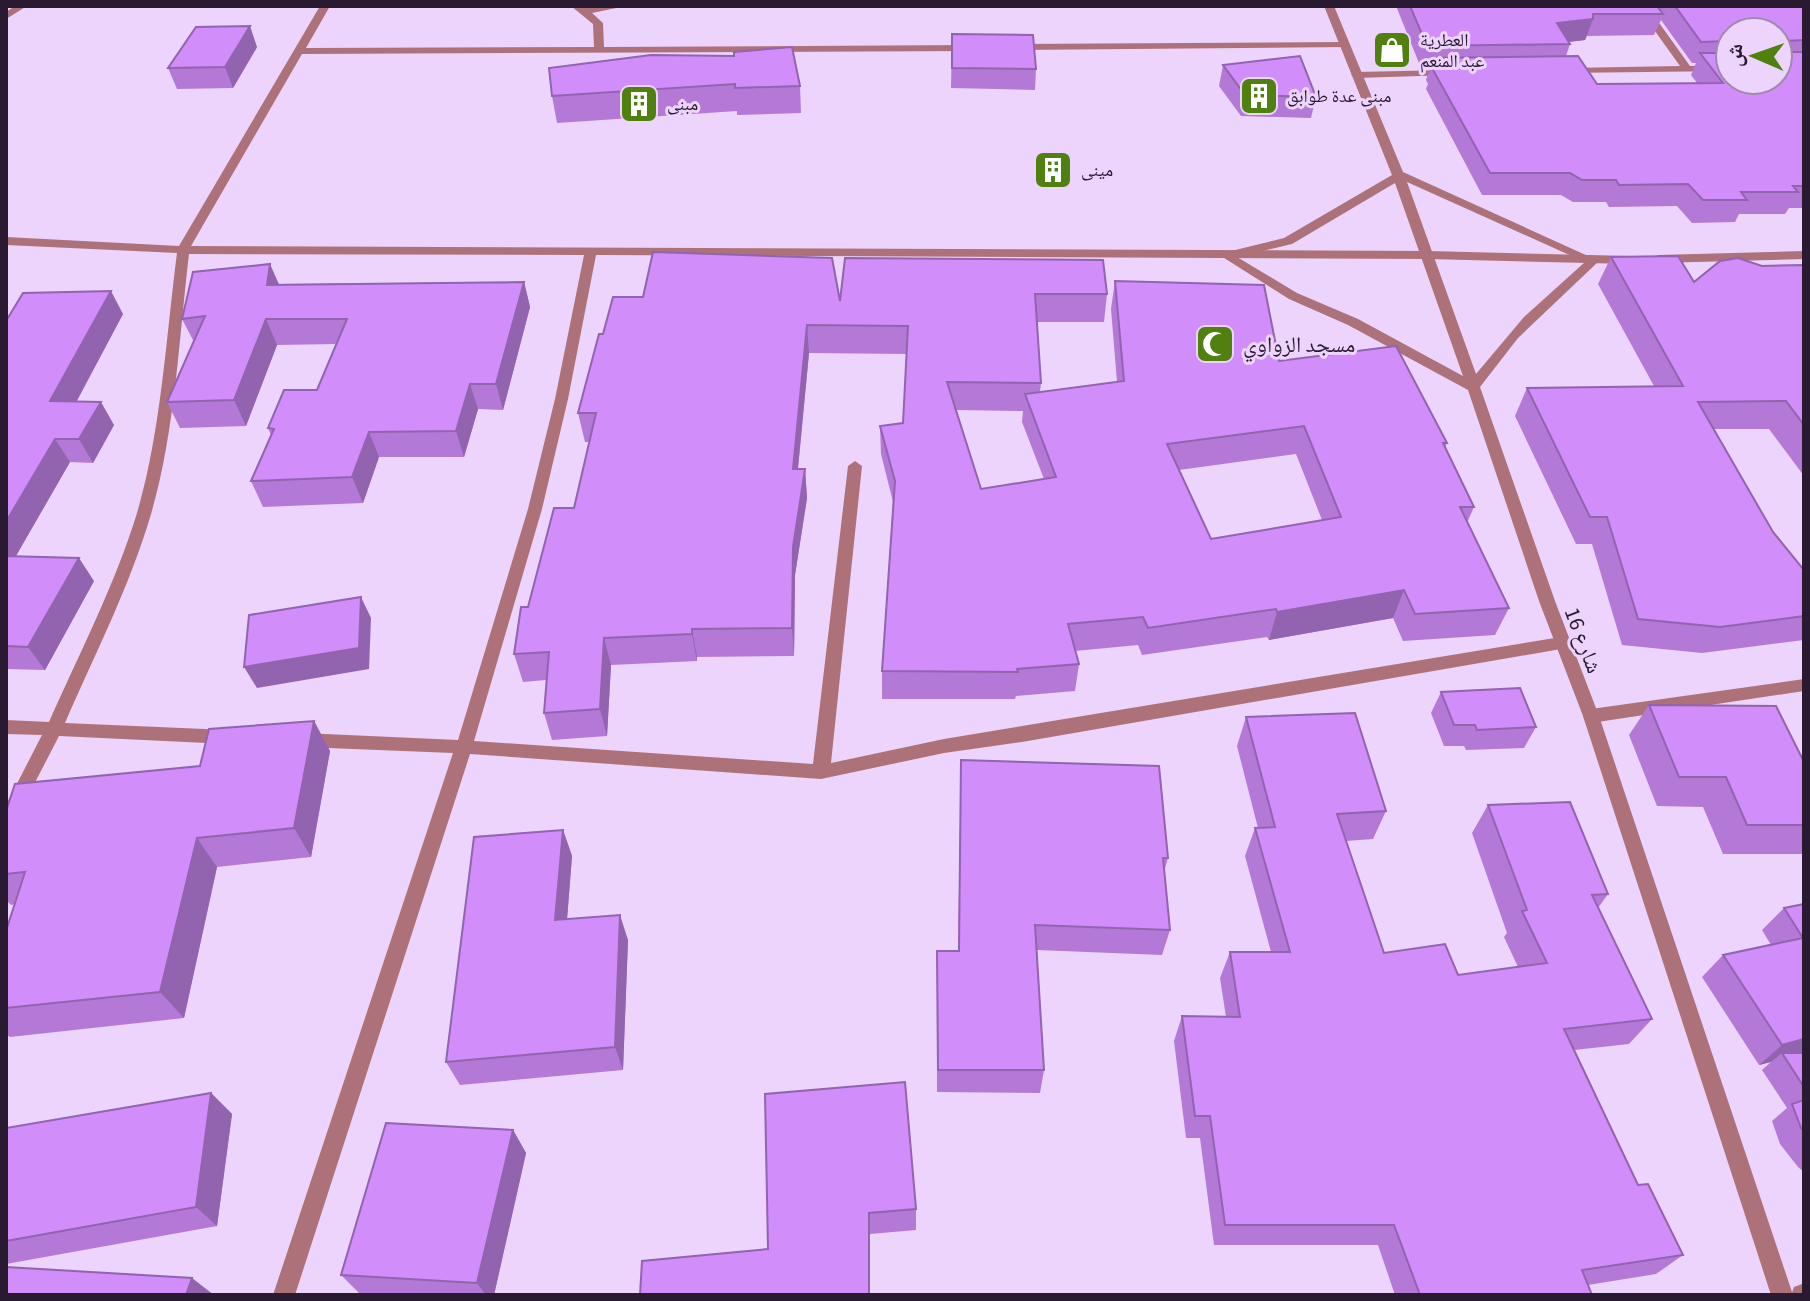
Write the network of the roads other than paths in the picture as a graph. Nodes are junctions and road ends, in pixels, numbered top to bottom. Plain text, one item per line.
1 (22, 6) edge
2 (325, 6) edge
3 (621, 6) edge
4 (1329, 6) edge
5 (1642, 6) edge
6 (582, 8) edge
7 (6, 16) edge
8 (1344, 45) junction
9 (984, 47) edge
10 (1000, 47) edge
11 (599, 48) junction
12 (297, 51) junction
13 (1714, 68) edge
14 (1687, 69) junction
15 (1560, 71) edge
16 (1466, 73) edge
17 (1356, 75) junction
18 (1400, 175) junction
19 (6, 241) edge
20 (183, 250) junction
21 (591, 251) junction
22 (1428, 255) junction
23 (1804, 255) edge
24 (1227, 256) junction
25 (1593, 261) junction
26 (1473, 387) junction
27 (855, 466) dead end
28 (1561, 643) junction
29 (1804, 685) edge
30 (1591, 716) junction
31 (6, 727) edge
32 (54, 729) junction
33 (243, 737) edge
34 (291, 739) edge
35 (464, 747) junction
36 (821, 772) junction
37 (6, 822) edge
38 (284, 1295) edge
39 (1782, 1295) edge

1 - 7 street
2 - 12 street
3 - 6 street
4 - 8 street, شارع 16
5 - 14 street
6 - 11 street
8 - 10 street
8 - 17 street, شارع 16
9 - 11 street
11 - 12 street
12 - 20 street
13 - 14 street
14 - 15 street
16 - 17 street
17 - 18 street, شارع 16
18 - 22 street, شارع 16
18 - 24 street
18 - 25 street
19 - 20 street
20 - 21 street
20 - 32 street
21 - 24 street
21 - 35 street
22 - 24 street
22 - 25 street
22 - 26 street, شارع 16
23 - 25 street
24 - 26 street
25 - 26 street
26 - 28 street, شارع 16
27 - 36 street
28 - 30 street, شارع 16
28 - 36 street
29 - 30 street
30 - 39 street, شارع 16
31 - 32 street
32 - 33 street
32 - 37 street
34 - 35 street
35 - 36 street
35 - 38 street

